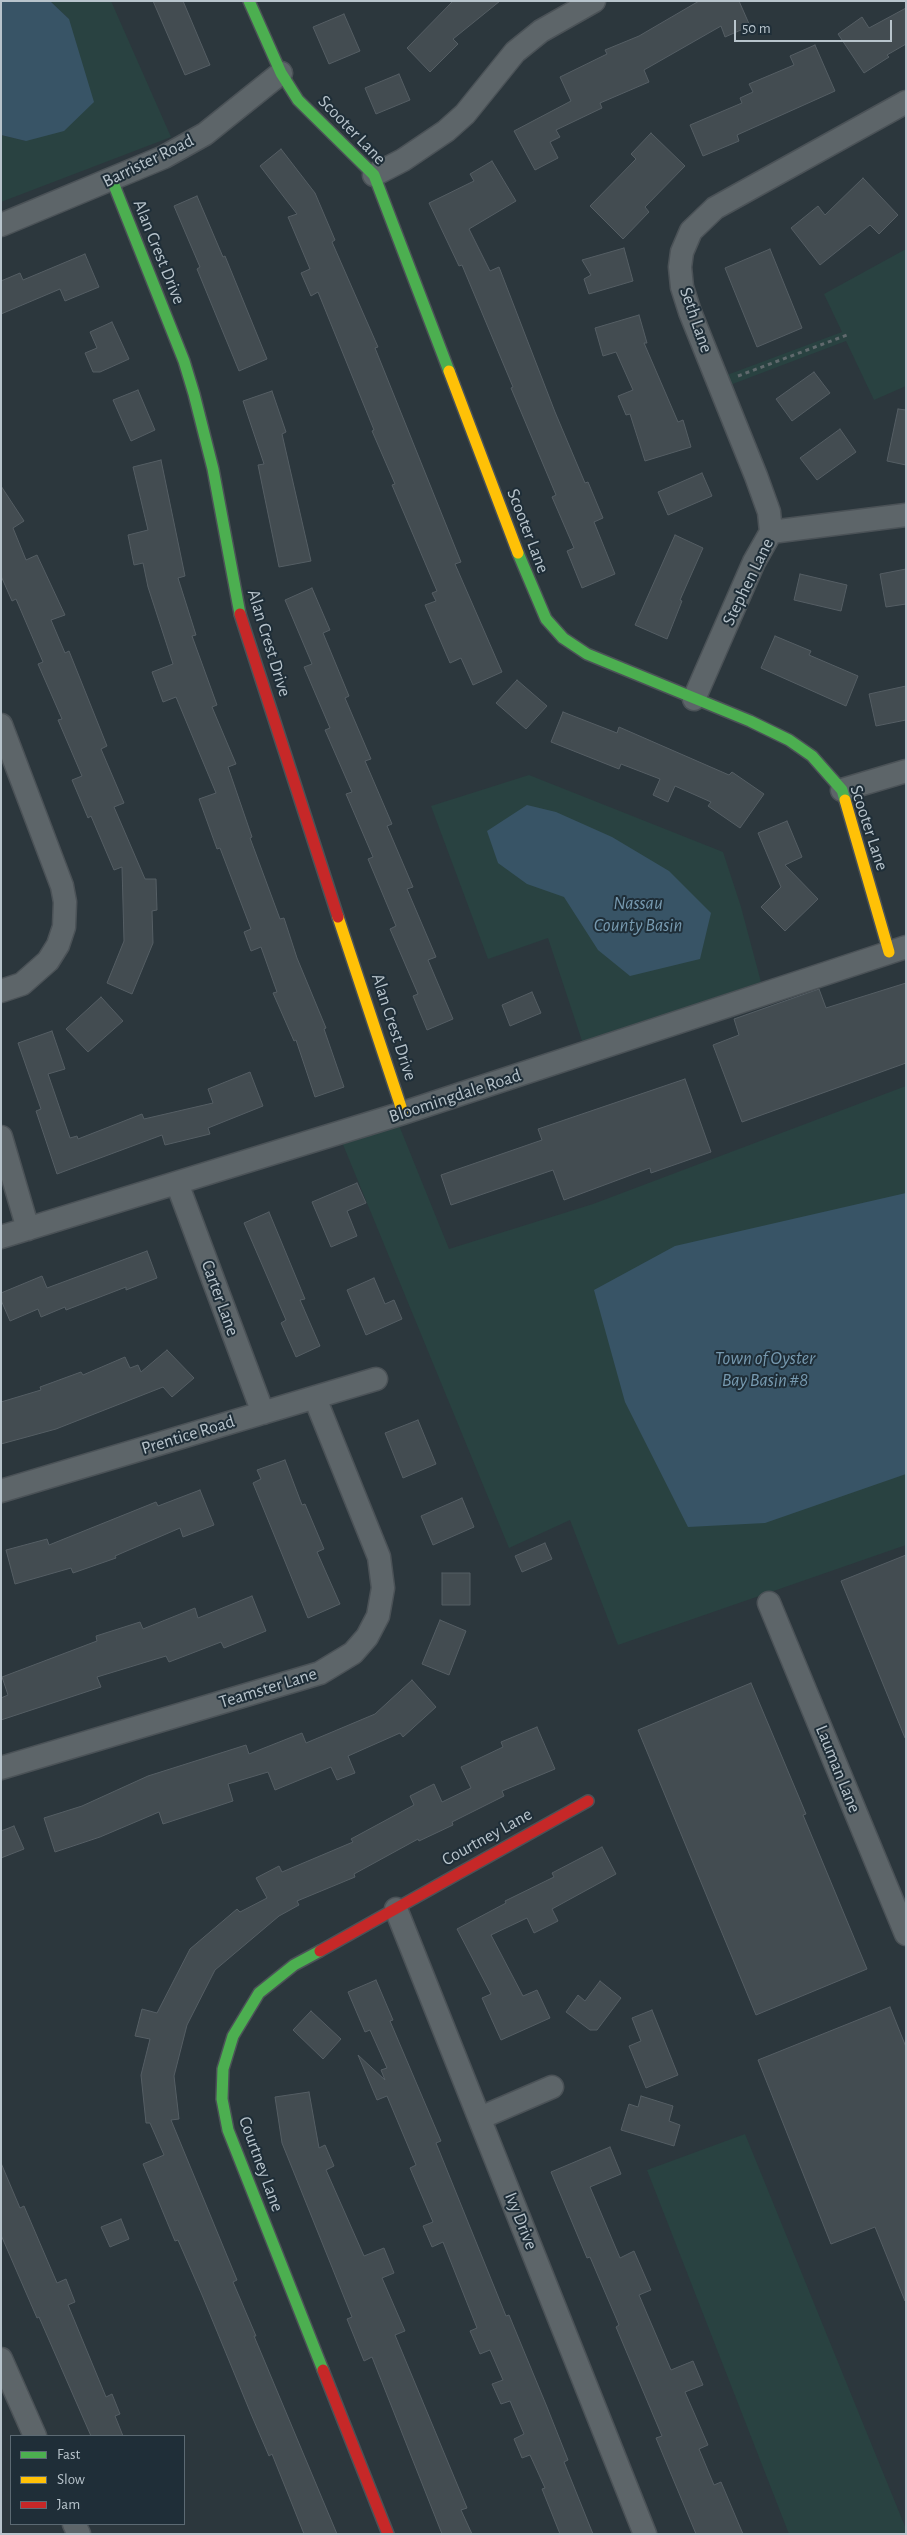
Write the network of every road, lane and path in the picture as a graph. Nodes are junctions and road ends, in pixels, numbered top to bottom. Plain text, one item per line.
1 (249, 1) edge
2 (594, 1) edge
3 (281, 72) junction
4 (906, 102) edge
5 (374, 175) junction
6 (112, 180) junction
7 (1, 225) edge
8 (847, 335) dead end
9 (719, 383) junction
10 (906, 515) edge
11 (771, 532) junction
12 (694, 700) junction
13 (3, 736) edge
14 (906, 771) edge
15 (842, 790) junction
16 (897, 950) edge
17 (1, 991) edge
18 (404, 1113) junction
19 (1, 1137) edge
20 (177, 1183) junction
21 (28, 1229) junction
22 (1, 1237) edge
23 (376, 1379) dead end
24 (315, 1398) junction
25 (263, 1413) junction
26 (1, 1492) edge
27 (769, 1603) dead end
28 (1, 1768) edge
29 (588, 1800) dead end
30 (396, 1909) junction
31 (906, 1934) edge
32 (552, 2087) dead end
33 (480, 2118) junction
34 (1, 2359) edge
35 (36, 2435) edge
36 (388, 2534) edge
37 (645, 2534) edge

1 - 3 street, Scooter Lane
2 - 5 street
3 - 5 street, Scooter Lane
3 - 6 street, Barrister Road
4 - 9 street, Seth Lane
5 - 12 street, Scooter Lane
6 - 7 street, Barrister Road
6 - 18 street, Alan Crest Drive
8 - 9 path
9 - 11 street, Seth Lane
10 - 11 street, Stephen Lane
11 - 12 street, Stephen Lane
12 - 15 street, Scooter Lane
13 - 17 street
14 - 15 street
15 - 16 street, Scooter Lane
16 - 18 street, Bloomingdale Road
18 - 20 street, Bloomingdale Road
19 - 21 street
20 - 21 street, Bloomingdale Road
20 - 25 street, Carter Lane
21 - 22 street, Bloomingdale Road
23 - 24 street, Prentice Road
24 - 25 street, Prentice Road
24 - 28 street, Teamster Lane
25 - 26 street, Prentice Road
27 - 31 street, Lauman Lane
29 - 30 street, Courtney Lane
30 - 33 street, Ivy Drive
30 - 36 street, Courtney Lane
32 - 33 street
33 - 37 street, Ivy Drive
34 - 35 street

